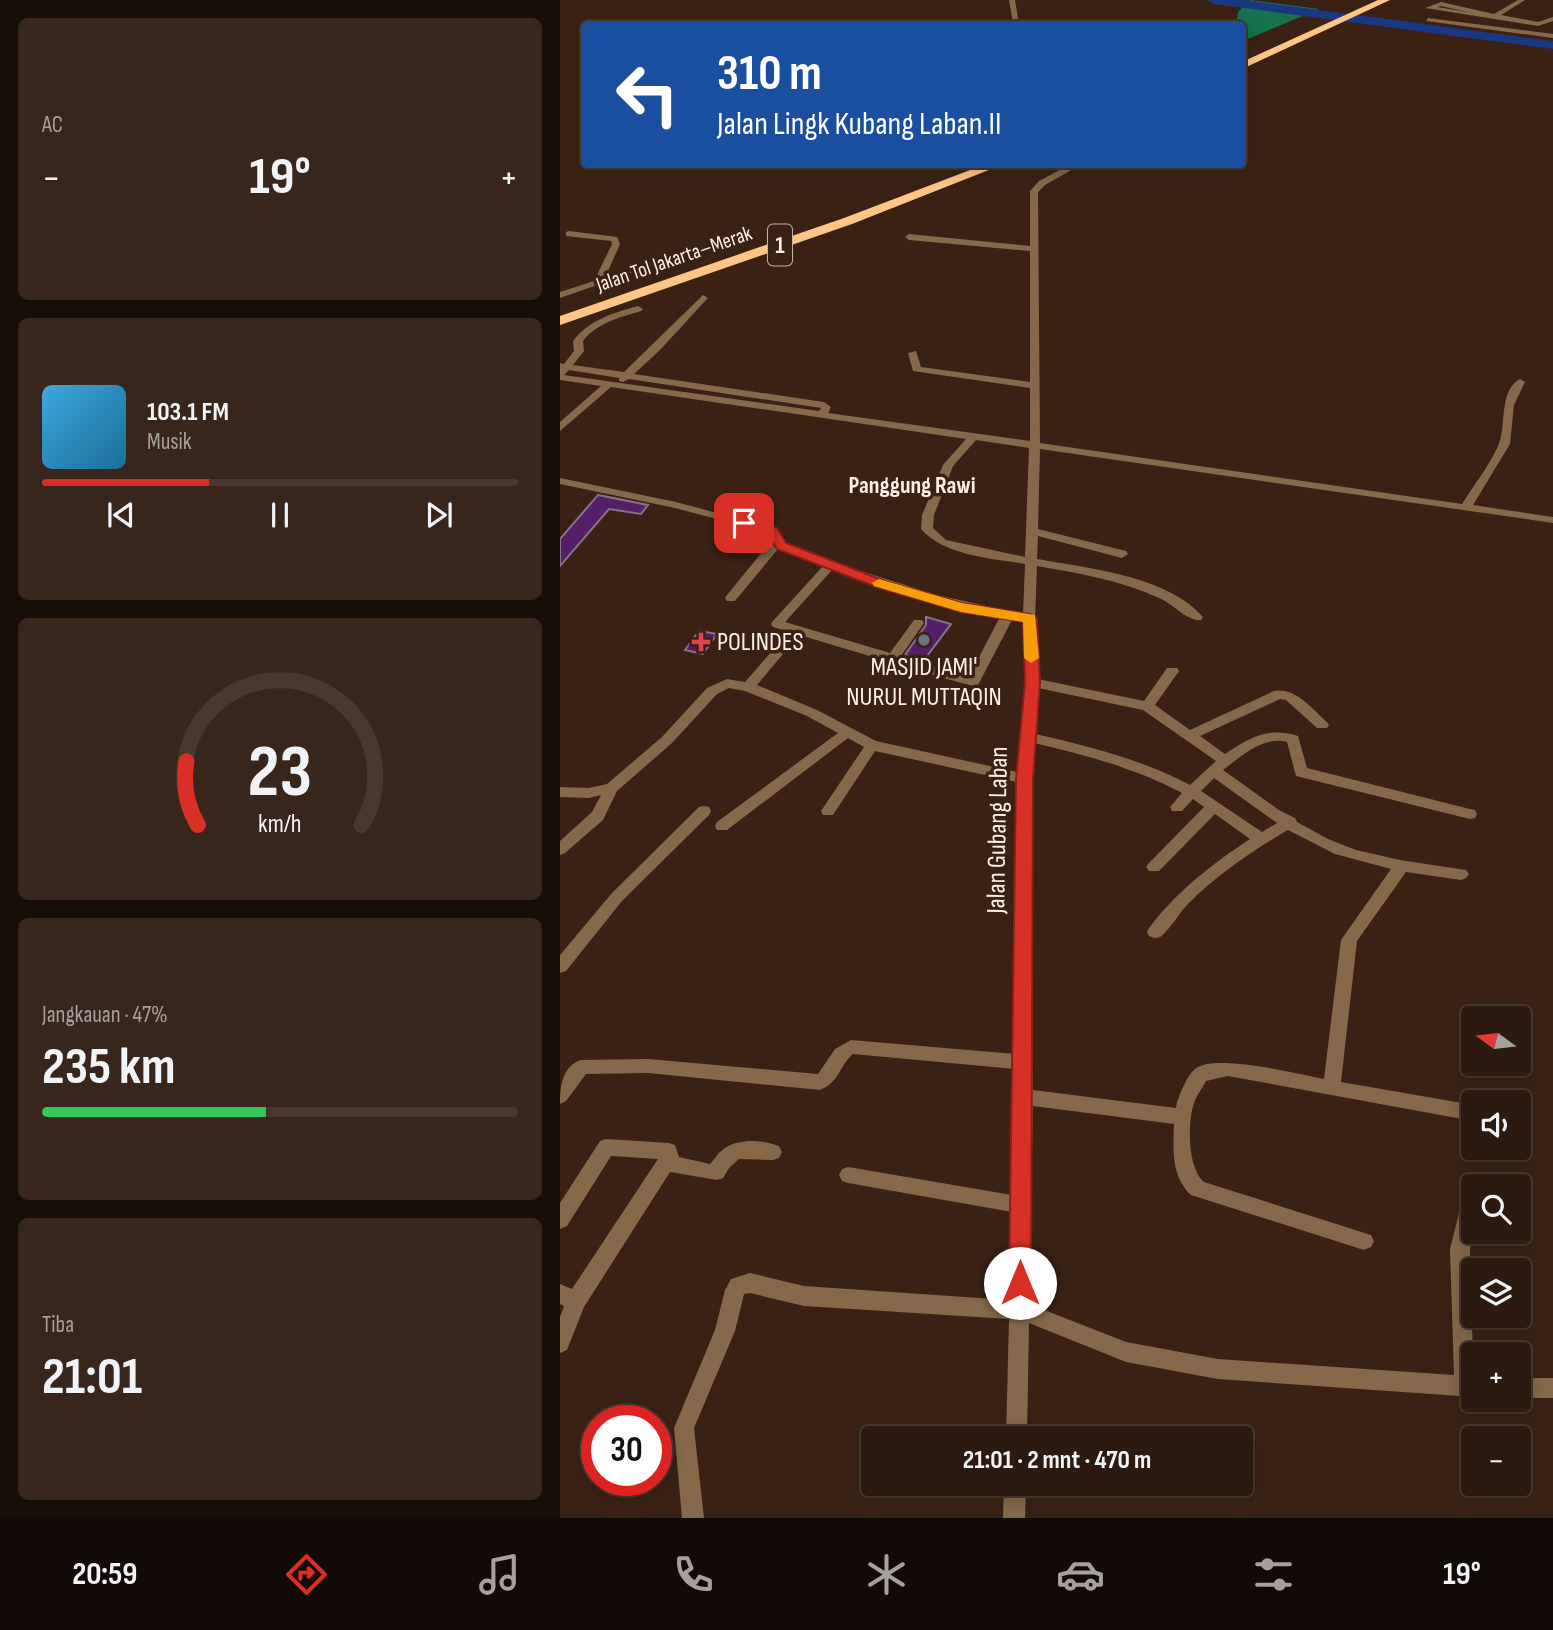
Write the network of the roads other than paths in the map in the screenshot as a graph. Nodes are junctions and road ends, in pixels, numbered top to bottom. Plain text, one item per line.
1 (1012, 0) edge
2 (1385, 0) edge
3 (1506, 0) edge
4 (1520, 1) edge
5 (1364, 5) edge
6 (1497, 15) junction
7 (1553, 19) edge
8 (1428, 20) dead end
9 (1016, 21) edge
10 (1517, 21) junction
11 (1553, 36) edge
12 (1246, 53) edge
13 (1246, 64) edge
14 (957, 168) edge
15 (987, 168) edge
16 (1071, 168) edge
17 (565, 235) edge
18 (909, 237) dead end
19 (699, 248) dead end
20 (1035, 249) junction
21 (598, 283) junction
22 (560, 295) edge
23 (703, 298) dead end
24 (560, 308) edge
25 (638, 309) dead end
26 (560, 321) edge
27 (914, 353) dead end
28 (563, 370) edge
29 (619, 381) junction
30 (1520, 382) dead end
31 (1035, 386) junction
32 (822, 415) junction
33 (560, 428) edge
34 (975, 435) junction
35 (1035, 444) junction
36 (560, 481) edge
37 (1466, 507) junction
38 (1553, 520) edge
39 (1032, 531) junction
40 (779, 544) junction
41 (1122, 554) dead end
42 (1031, 561) junction
43 (830, 565) junction
44 (731, 598) dead end
45 (1009, 615) junction
46 (1197, 617) dead end
47 (1030, 619) junction
48 (918, 623) dead end
49 (777, 654) dead end
50 (892, 660) junction
51 (1172, 671) dead end
52 (1032, 682) junction
53 (748, 687) junction
54 (1147, 706) junction
55 (1322, 725) dead end
56 (849, 731) junction
57 (1191, 735) junction
58 (1028, 737) junction
59 (872, 745) junction
60 (1219, 765) junction
61 (1024, 779) junction
62 (611, 788) junction
63 (560, 792) edge
64 (1191, 792) junction
65 (1214, 806) junction
66 (1177, 807) dead end
67 (704, 811) dead end
68 (828, 811) dead end
69 (1470, 814) dead end
70 (1290, 822) junction
71 (722, 826) dead end
72 (1260, 838) junction
73 (560, 849) edge
74 (1402, 866) junction
75 (1154, 867) dead end
76 (1461, 874) dead end
77 (1155, 932) dead end
78 (560, 966) edge
79 (1022, 1062) junction
80 (1332, 1087) junction
81 (560, 1096) edge
82 (1024, 1097) junction
83 (1461, 1111) edge
84 (1183, 1117) junction
85 (773, 1152) dead end
86 (665, 1163) junction
87 (848, 1175) dead end
88 (1020, 1205) junction
89 (560, 1220) edge
90 (1364, 1241) dead end
91 (1461, 1244) edge
92 (568, 1297) edge
93 (1020, 1310) junction
94 (1466, 1342) edge
95 (560, 1343) edge
96 (1461, 1386) edge
97 (1531, 1388) edge
98 (1553, 1388) edge
99 (1016, 1426) edge
100 (1015, 1496) edge
101 (693, 1518) edge
102 (1014, 1518) edge

1 - 9 street
2 - 5 highway
3 - 4 street
4 - 6 street
5 - 12 highway
5 - 13 highway
6 - 10 street
6 - 10 street
7 - 10 street
8 - 11 street
14 - 24 highway, Jalan Tol Jakarta–Merak / 1
15 - 26 highway, Jalan Tol Jakarta–Merak / 1
16 - 20 street, Jalan Gubang Laban
17 - 21 street
18 - 20 street
19 - 21 street
20 - 31 street, Jalan Gubang Laban
21 - 22 street
23 - 29 street
25 - 28 street
27 - 31 street
28 - 29 street
28 - 29 street
29 - 32 street
29 - 32 street
29 - 33 street
30 - 37 street
31 - 35 street, Jalan Gubang Laban
32 - 34 street
34 - 35 street
34 - 42 street
35 - 37 street
35 - 39 street, Jalan Gubang Laban
36 - 40 street
37 - 38 street
39 - 41 street
39 - 42 street, Jalan Gubang Laban
40 - 43 street
40 - 44 street
42 - 46 street
42 - 47 street, Jalan Gubang Laban
43 - 45 street
43 - 50 street
45 - 47 street
45 - 50 street
47 - 52 street, Jalan Gubang Laban
48 - 50 street
49 - 53 street
51 - 54 street
52 - 54 street
52 - 58 street, Jalan Gubang Laban
53 - 56 street
53 - 62 street
54 - 57 street
55 - 57 street
56 - 59 street
56 - 71 street
57 - 60 street
58 - 61 street, Jalan Gubang Laban
58 - 64 street
59 - 61 street
59 - 68 street
60 - 64 street
60 - 69 street
60 - 70 street
61 - 79 street, Jalan Gubang Laban
62 - 63 street
62 - 73 street
64 - 65 street
64 - 66 street
65 - 72 street
65 - 75 street
67 - 78 street
70 - 72 street
70 - 74 street
72 - 77 street
74 - 76 street
74 - 80 street
79 - 81 street
79 - 82 street, Jalan Gubang Laban
80 - 83 street
80 - 84 street
82 - 84 street
82 - 88 street, Jalan Gubang Laban
84 - 90 street
85 - 86 street
86 - 89 street
86 - 92 street
87 - 88 street
88 - 93 street, Jalan Gubang Laban
91 - 94 street
92 - 95 street
93 - 96 street
93 - 99 street, Jalan Gubang Laban
93 - 101 street
97 - 98 street
100 - 102 street

